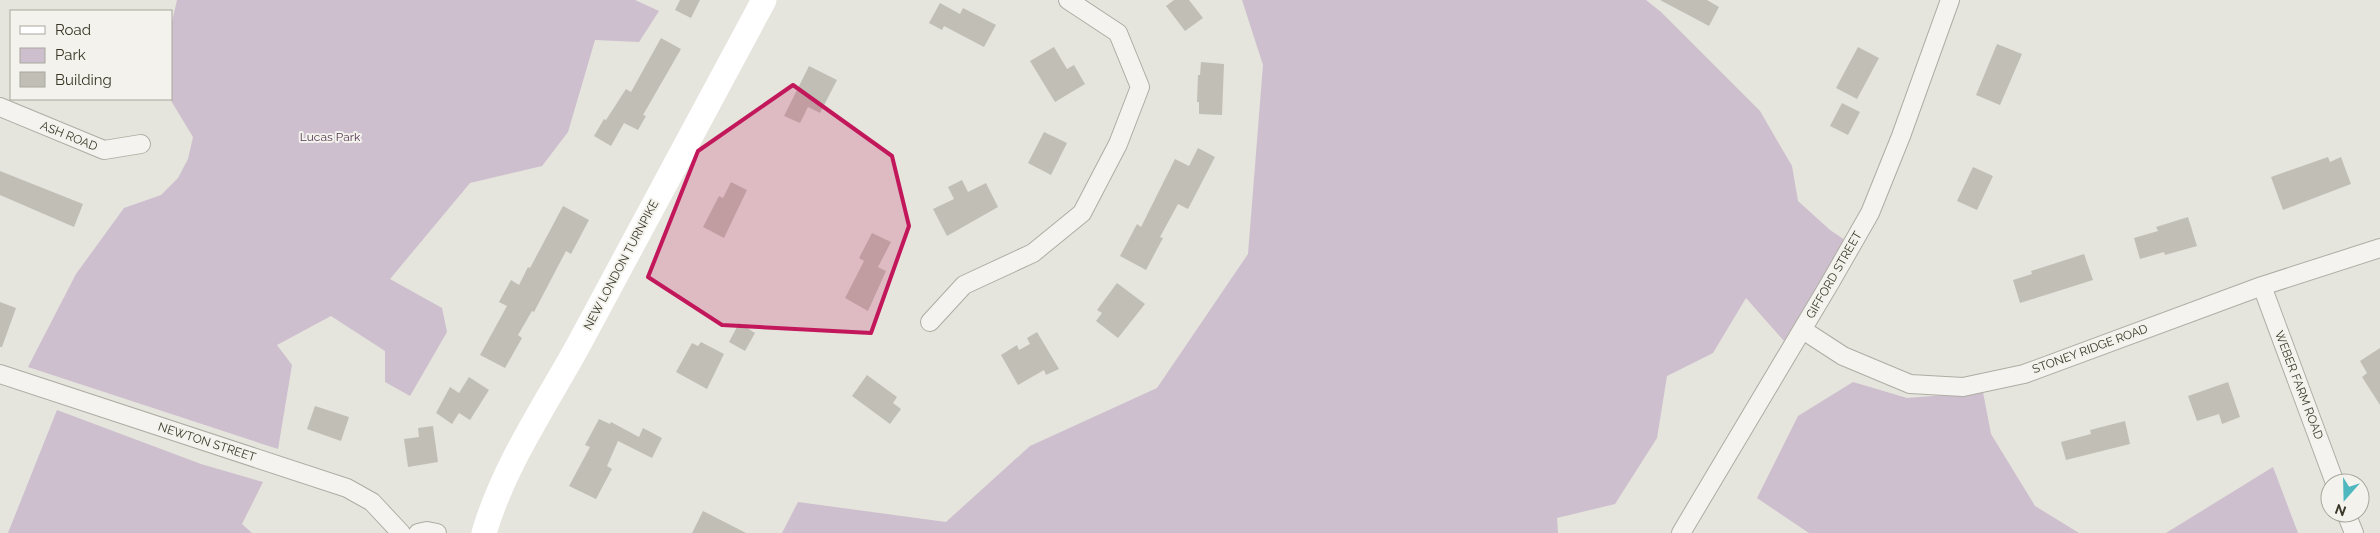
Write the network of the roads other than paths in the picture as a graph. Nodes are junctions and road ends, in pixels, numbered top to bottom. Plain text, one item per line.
1 (764, 0) edge
2 (1068, 0) edge
3 (1950, 0) edge
4 (0, 107) edge
5 (141, 144) dead end
6 (2380, 248) edge
7 (2262, 286) junction
8 (930, 322) dead end
9 (1803, 330) junction
10 (0, 374) edge
11 (2331, 473) edge
12 (400, 533) edge
13 (418, 533) edge
14 (437, 533) edge
15 (484, 533) edge
16 (1681, 533) edge

1 - 15 main road, NEW LONDON TURNPIKE
2 - 8 street
3 - 9 street, GIFFORD STREET
4 - 5 street, ASH ROAD
6 - 7 street, STONEY RIDGE ROAD
7 - 9 street, STONEY RIDGE ROAD
7 - 11 street, WEBER FARM ROAD
9 - 16 street, GIFFORD STREET
10 - 12 street, NEWTON STREET
13 - 14 street

